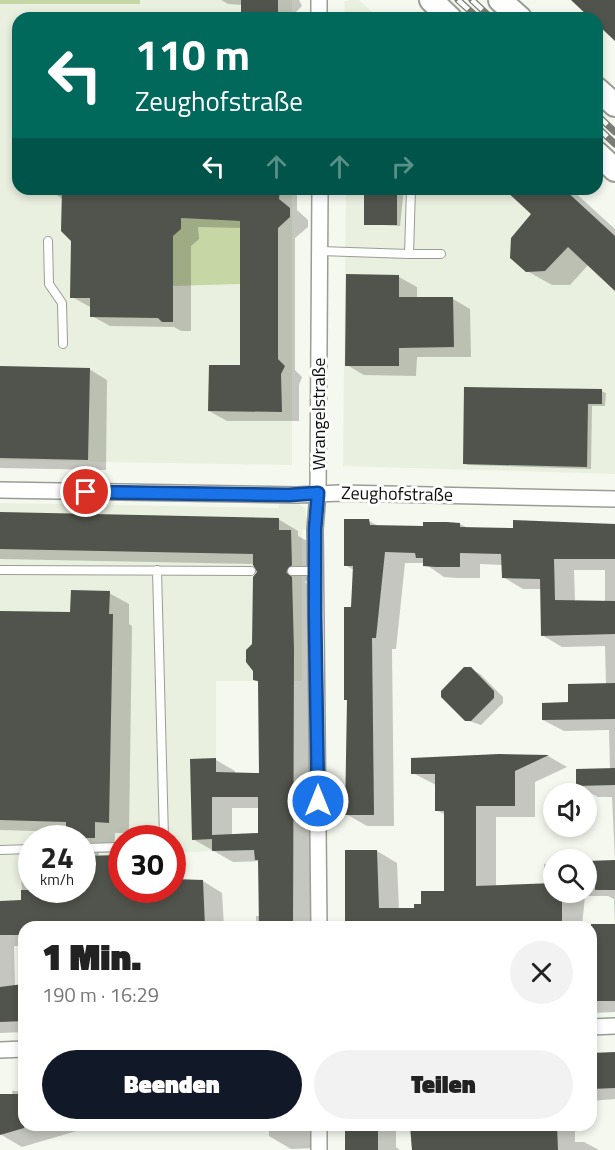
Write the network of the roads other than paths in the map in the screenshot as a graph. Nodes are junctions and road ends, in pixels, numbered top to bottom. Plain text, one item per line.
1 (431, 0) edge
2 (500, 0) edge
3 (444, 12) edge
4 (513, 12) edge
5 (603, 94) edge
6 (615, 105) edge
7 (603, 159) edge
8 (615, 170) edge
9 (320, 195) edge
10 (411, 195) edge
11 (48, 241) dead end
12 (320, 251) junction
13 (409, 254) junction
14 (441, 254) dead end
15 (63, 344) dead end
16 (0, 490) edge
17 (318, 493) junction
18 (615, 500) edge
19 (0, 570) edge
20 (157, 570) junction
21 (252, 571) dead end
22 (292, 571) dead end
23 (315, 571) junction
24 (164, 825) edge
25 (18, 849) edge
26 (0, 850) edge
27 (319, 921) edge
28 (615, 1026) edge
29 (597, 1027) edge
30 (18, 1049) edge
31 (0, 1050) edge
32 (319, 1131) edge
33 (319, 1150) edge

1 - 3 main road
2 - 4 main road
5 - 6 main road
7 - 8 main road
9 - 12 street, Wrangelstraße
10 - 13 lane
11 - 15 lane
12 - 13 lane
12 - 17 street, Wrangelstraße
13 - 14 lane
16 - 17 street, Zeughofstraße
17 - 18 street, Zeughofstraße
17 - 23 street, Wrangelstraße
19 - 20 lane
20 - 21 lane
20 - 24 lane
22 - 23 lane
23 - 27 street, Wrangelstraße
25 - 26 lane
28 - 29 street
30 - 31 street
32 - 33 street

